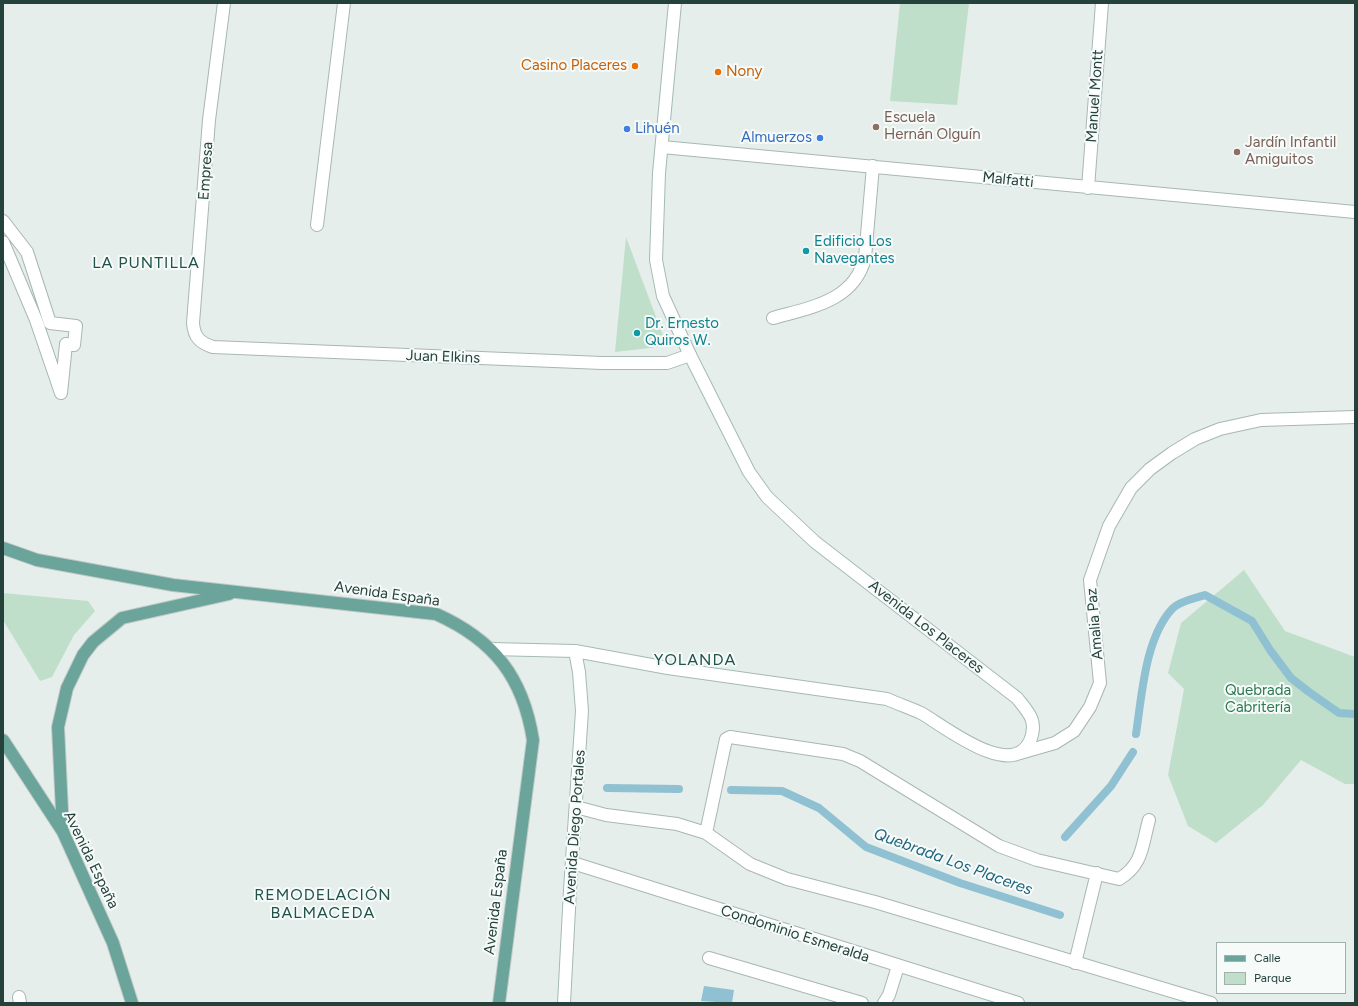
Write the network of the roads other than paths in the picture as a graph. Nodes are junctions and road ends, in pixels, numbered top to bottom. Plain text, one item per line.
1 (224, 3) edge
2 (344, 3) edge
3 (675, 3) edge
4 (1102, 3) edge
5 (662, 147) junction
6 (873, 166) junction
7 (1088, 188) junction
8 (1355, 212) edge
9 (3, 221) edge
10 (317, 225) dead end
11 (3, 242) edge
12 (774, 318) dead end
13 (197, 339) joint
14 (690, 355) junction
15 (1355, 417) edge
16 (3, 548) edge
17 (238, 592) junction
18 (491, 650) junction
19 (574, 651) junction
20 (3, 740) edge
21 (1020, 754) junction
22 (576, 807) junction
23 (1149, 820) dead end
24 (63, 832) junction
25 (706, 833) junction
26 (573, 863) junction
27 (1097, 873) junction
28 (709, 958) dead end
29 (1075, 963) junction
30 (898, 966) junction
31 (132, 1003) edge
32 (499, 1003) edge
33 (564, 1003) edge
34 (862, 1003) edge
35 (884, 1003) edge
36 (1018, 1003) edge
37 (1211, 1003) edge

1 - 13 street, Empresa
2 - 10 street
3 - 5 street, Avenida Los Placeres
4 - 7 street, Manuel Montt
5 - 6 street, Malfatti
5 - 14 street, Avenida Los Placeres
6 - 7 street, Malfatti
6 - 12 street
7 - 8 street, Malfatti
9 - 11 street
13 - 14 street, Juan Elkins
14 - 21 street, Avenida Los Placeres
15 - 21 street, Amalia Paz
16 - 17 main road, Avenida España
17 - 18 main road, Avenida España
17 - 24 main road
18 - 19 street
18 - 32 main road, Avenida España
19 - 21 street
19 - 22 street, Avenida Diego Portales
20 - 24 main road, Avenida España
22 - 25 street
22 - 26 street, Avenida Diego Portales
23 - 27 street
24 - 31 main road, Avenida España
25 - 27 street
25 - 29 street
26 - 30 street, Condominio Esmeralda
26 - 33 street, Avenida Diego Portales
27 - 29 street
28 - 34 street
29 - 37 street
30 - 35 street
30 - 36 street, Condominio Esmeralda

